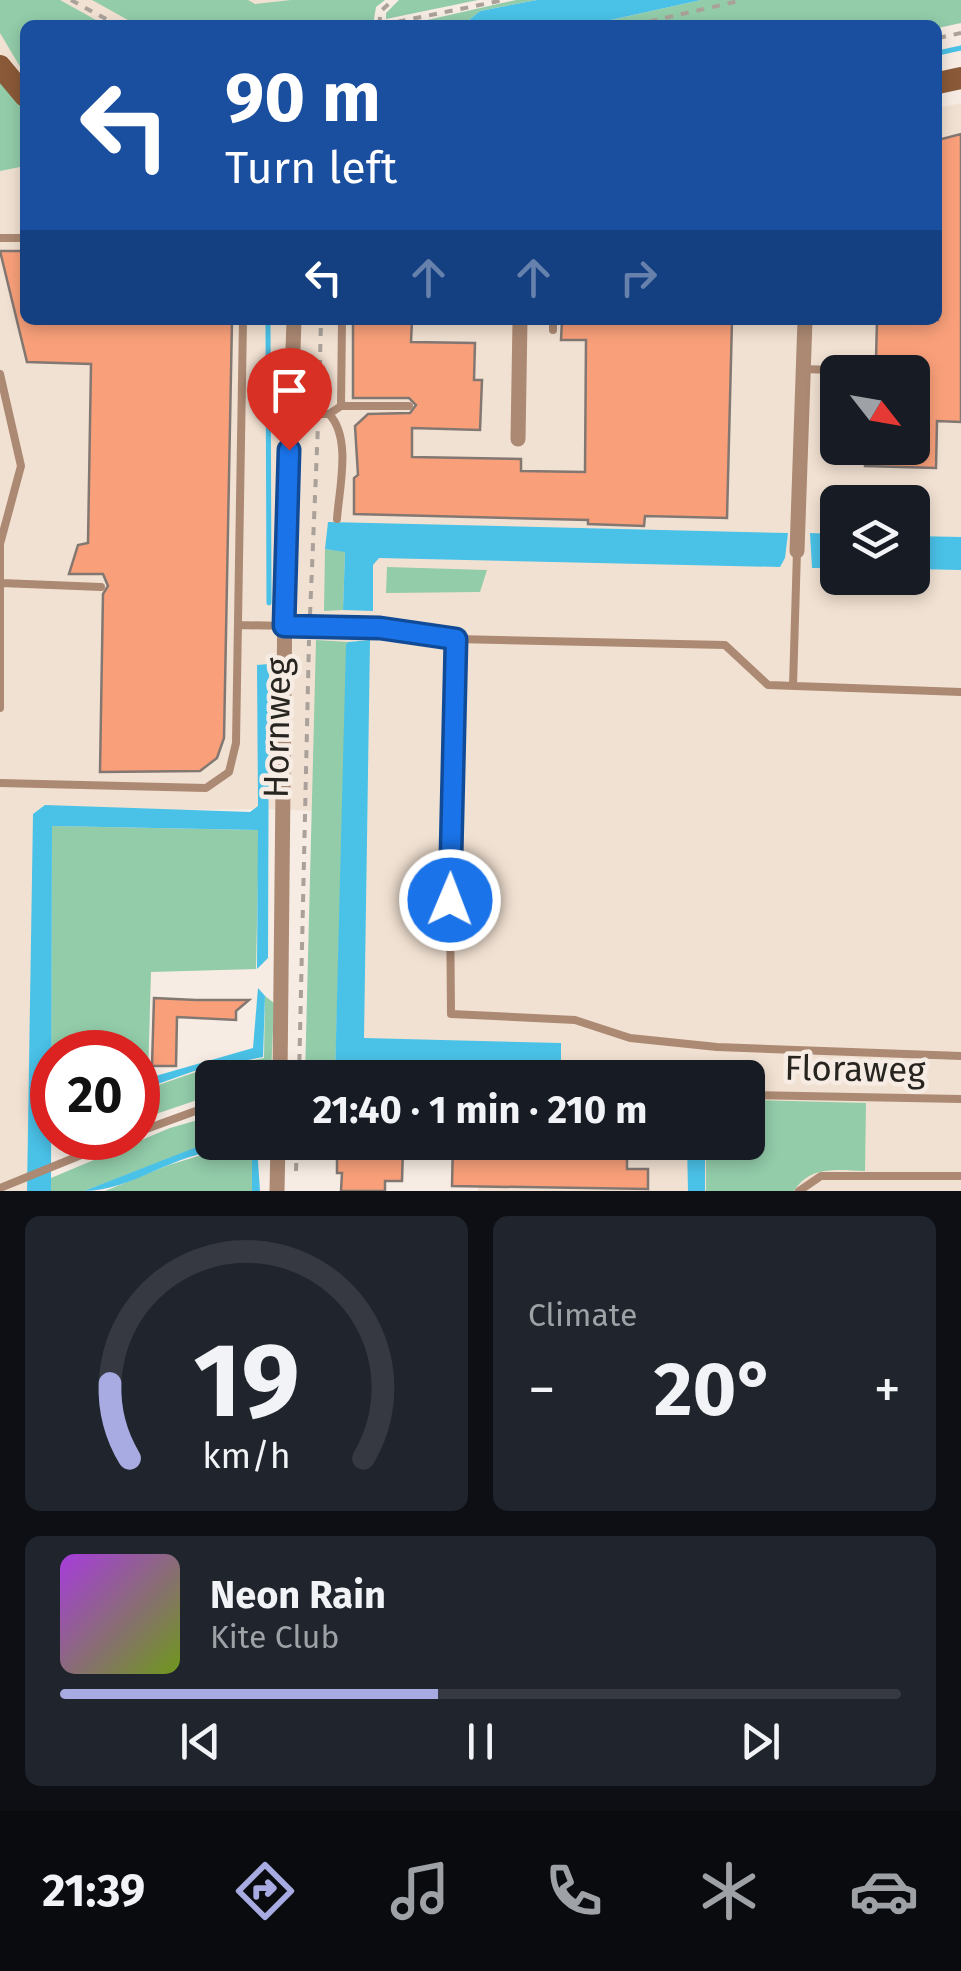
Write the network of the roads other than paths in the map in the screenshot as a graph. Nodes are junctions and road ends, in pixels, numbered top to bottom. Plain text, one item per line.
1 (0, 66) edge
2 (20, 90) edge
3 (243, 325) edge
4 (294, 325) edge
5 (342, 325) edge
6 (520, 325) edge
7 (805, 325) edge
8 (804, 370) junction
9 (820, 370) edge
10 (0, 374) edge
11 (341, 406) junction
12 (409, 406) dead end
13 (290, 414) junction
14 (329, 414) junction
15 (518, 439) dead end
16 (337, 519) dead end
17 (0, 544) edge
18 (797, 551) joint
19 (1, 583) edge
20 (101, 587) dead end
21 (238, 625) junction
22 (284, 626) junction
23 (456, 639) junction
24 (792, 686) junction
25 (961, 692) edge
26 (0, 708) edge
27 (0, 783) edge
28 (961, 1056) edge
29 (280, 1060) edge
30 (765, 1095) edge
31 (961, 1099) edge
32 (195, 1111) edge
33 (160, 1124) edge
34 (69, 1160) edge
35 (278, 1160) edge
36 (961, 1176) edge
37 (0, 1188) edge
38 (277, 1191) edge
39 (800, 1191) edge

1 - 2 street
3 - 21 lane
4 - 13 street, Hornweg
5 - 11 lane
6 - 15 street
7 - 8 street
8 - 9 lane
8 - 18 street
10 - 17 lane
11 - 12 lane
11 - 14 lane
13 - 14 lane
13 - 22 street, Hornweg
14 - 16 lane
17 - 19 lane
18 - 24 lane
19 - 20 lane
19 - 26 lane
21 - 22 lane
21 - 27 lane
22 - 23 lane
22 - 29 street, Hornweg
23 - 24 lane
23 - 28 lane
24 - 25 lane
30 - 31 lane, Floraweg
32 - 33 lane
34 - 37 lane
35 - 38 street
36 - 39 lane

